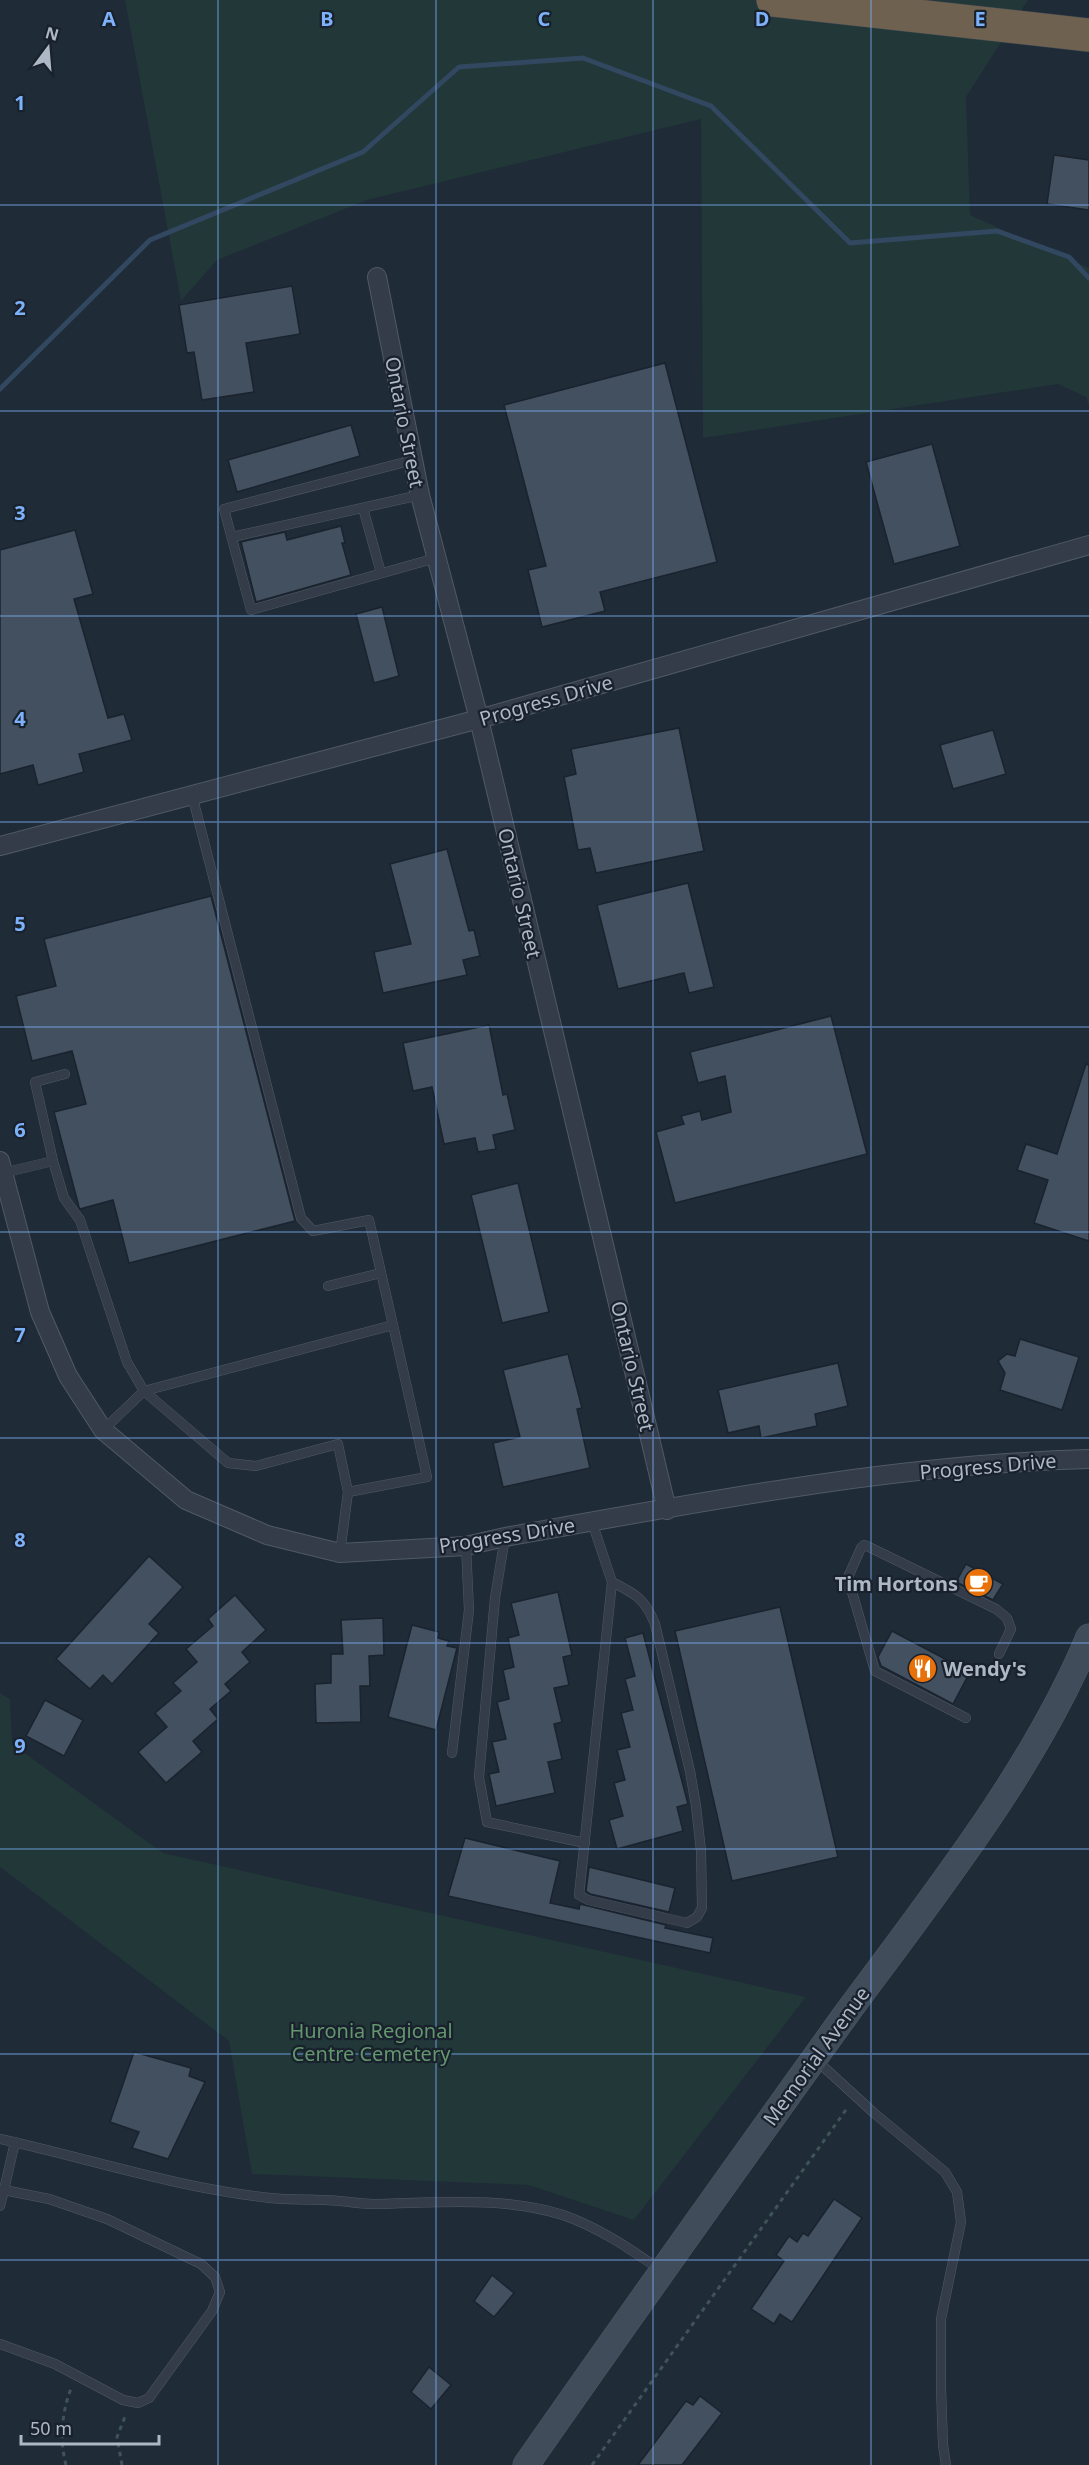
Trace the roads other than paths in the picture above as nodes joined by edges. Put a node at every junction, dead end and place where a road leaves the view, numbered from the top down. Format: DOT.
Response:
graph roads {
  1 [pos="773,0"];
  2 [pos="1089,33"];
  3 [pos="377,277"];
  4 [pos="413,460"];
  5 [pos="420,495"];
  6 [pos="363,508"];
  7 [pos="231,537"];
  8 [pos="1089,545"];
  9 [pos="436,558"];
  10 [pos="381,573"];
  11 [pos="479,719"];
  12 [pos="192,795"];
  13 [pos="0,846"];
  14 [pos="65,1074"];
  15 [pos="52,1161"];
  16 [pos="2,1167"];
  17 [pos="381,1273"];
  18 [pos="328,1286"];
  19 [pos="393,1325"];
  20 [pos="144,1391"];
  21 [pos="103,1430"];
  22 [pos="1089,1459"];
  23 [pos="348,1492"];
  24 [pos="667,1510"];
  25 [pos="592,1522"];
  26 [pos="505,1537"];
  27 [pos="466,1546"];
  28 [pos="340,1553"];
  29 [pos="612,1582"];
  30 [pos="1089,1637"];
  31 [pos="999,1653"];
  32 [pos="966,1718"];
  33 [pos="452,1753"];
  34 [pos="585,1843"];
  35 [pos="814,2059"];
  36 [pos="0,2139"];
  37 [pos="15,2142"];
  38 [pos="2,2190"];
  39 [pos="0,2206"];
  40 [pos="662,2271"];
  41 [pos="0,2344"];
  42 [pos="526,2465"];
  43 [pos="946,2465"];
  1 -- 2 [label="highway"];
  3 -- 4 [label="street, Ontario Street"];
  4 -- 5 [label="street, Ontario Street"];
  4 -- 7 [label="lane"];
  5 -- 6 [label="lane"];
  5 -- 9 [label="street, Ontario Street"];
  6 -- 7 [label="lane"];
  6 -- 10 [label="lane"];
  7 -- 10 [label="lane"];
  8 -- 11 [label="street, Progress Drive"];
  9 -- 10 [label="lane"];
  9 -- 11 [label="street, Ontario Street"];
  11 -- 12 [label="street, Progress Drive"];
  11 -- 24 [label="street, Ontario Street"];
  12 -- 13 [label="street, Progress Drive"];
  12 -- 17 [label="lane"];
  14 -- 15 [label="lane"];
  15 -- 16 [label="lane"];
  15 -- 20 [label="lane"];
  16 -- 21 [label="street, Progress Drive"];
  17 -- 18 [label="lane"];
  17 -- 19 [label="lane"];
  19 -- 20 [label="lane"];
  19 -- 23 [label="lane"];
  20 -- 21 [label="lane"];
  20 -- 23 [label="lane"];
  21 -- 28 [label="street, Progress Drive"];
  22 -- 24 [label="street, Progress Drive"];
  23 -- 28 [label="lane"];
  24 -- 25 [label="street, Progress Drive"];
  25 -- 26 [label="street, Progress Drive"];
  25 -- 29 [label="lane"];
  26 -- 27 [label="street, Progress Drive"];
  26 -- 34 [label="lane"];
  27 -- 28 [label="street, Progress Drive"];
  27 -- 33 [label="lane"];
  29 -- 34 [label="lane"];
  29 -- 34 [label="lane"];
  30 -- 35 [label="main road, Memorial Avenue"];
  31 -- 32 [label="lane"];
  35 -- 40 [label="main road, Memorial Avenue"];
  35 -- 43 [label="lane"];
  36 -- 37 [label="lane"];
  37 -- 38 [label="lane"];
  37 -- 40 [label="lane"];
  38 -- 39 [label="lane"];
  38 -- 41 [label="lane"];
  40 -- 42 [label="main road, Memorial Avenue"];
}
